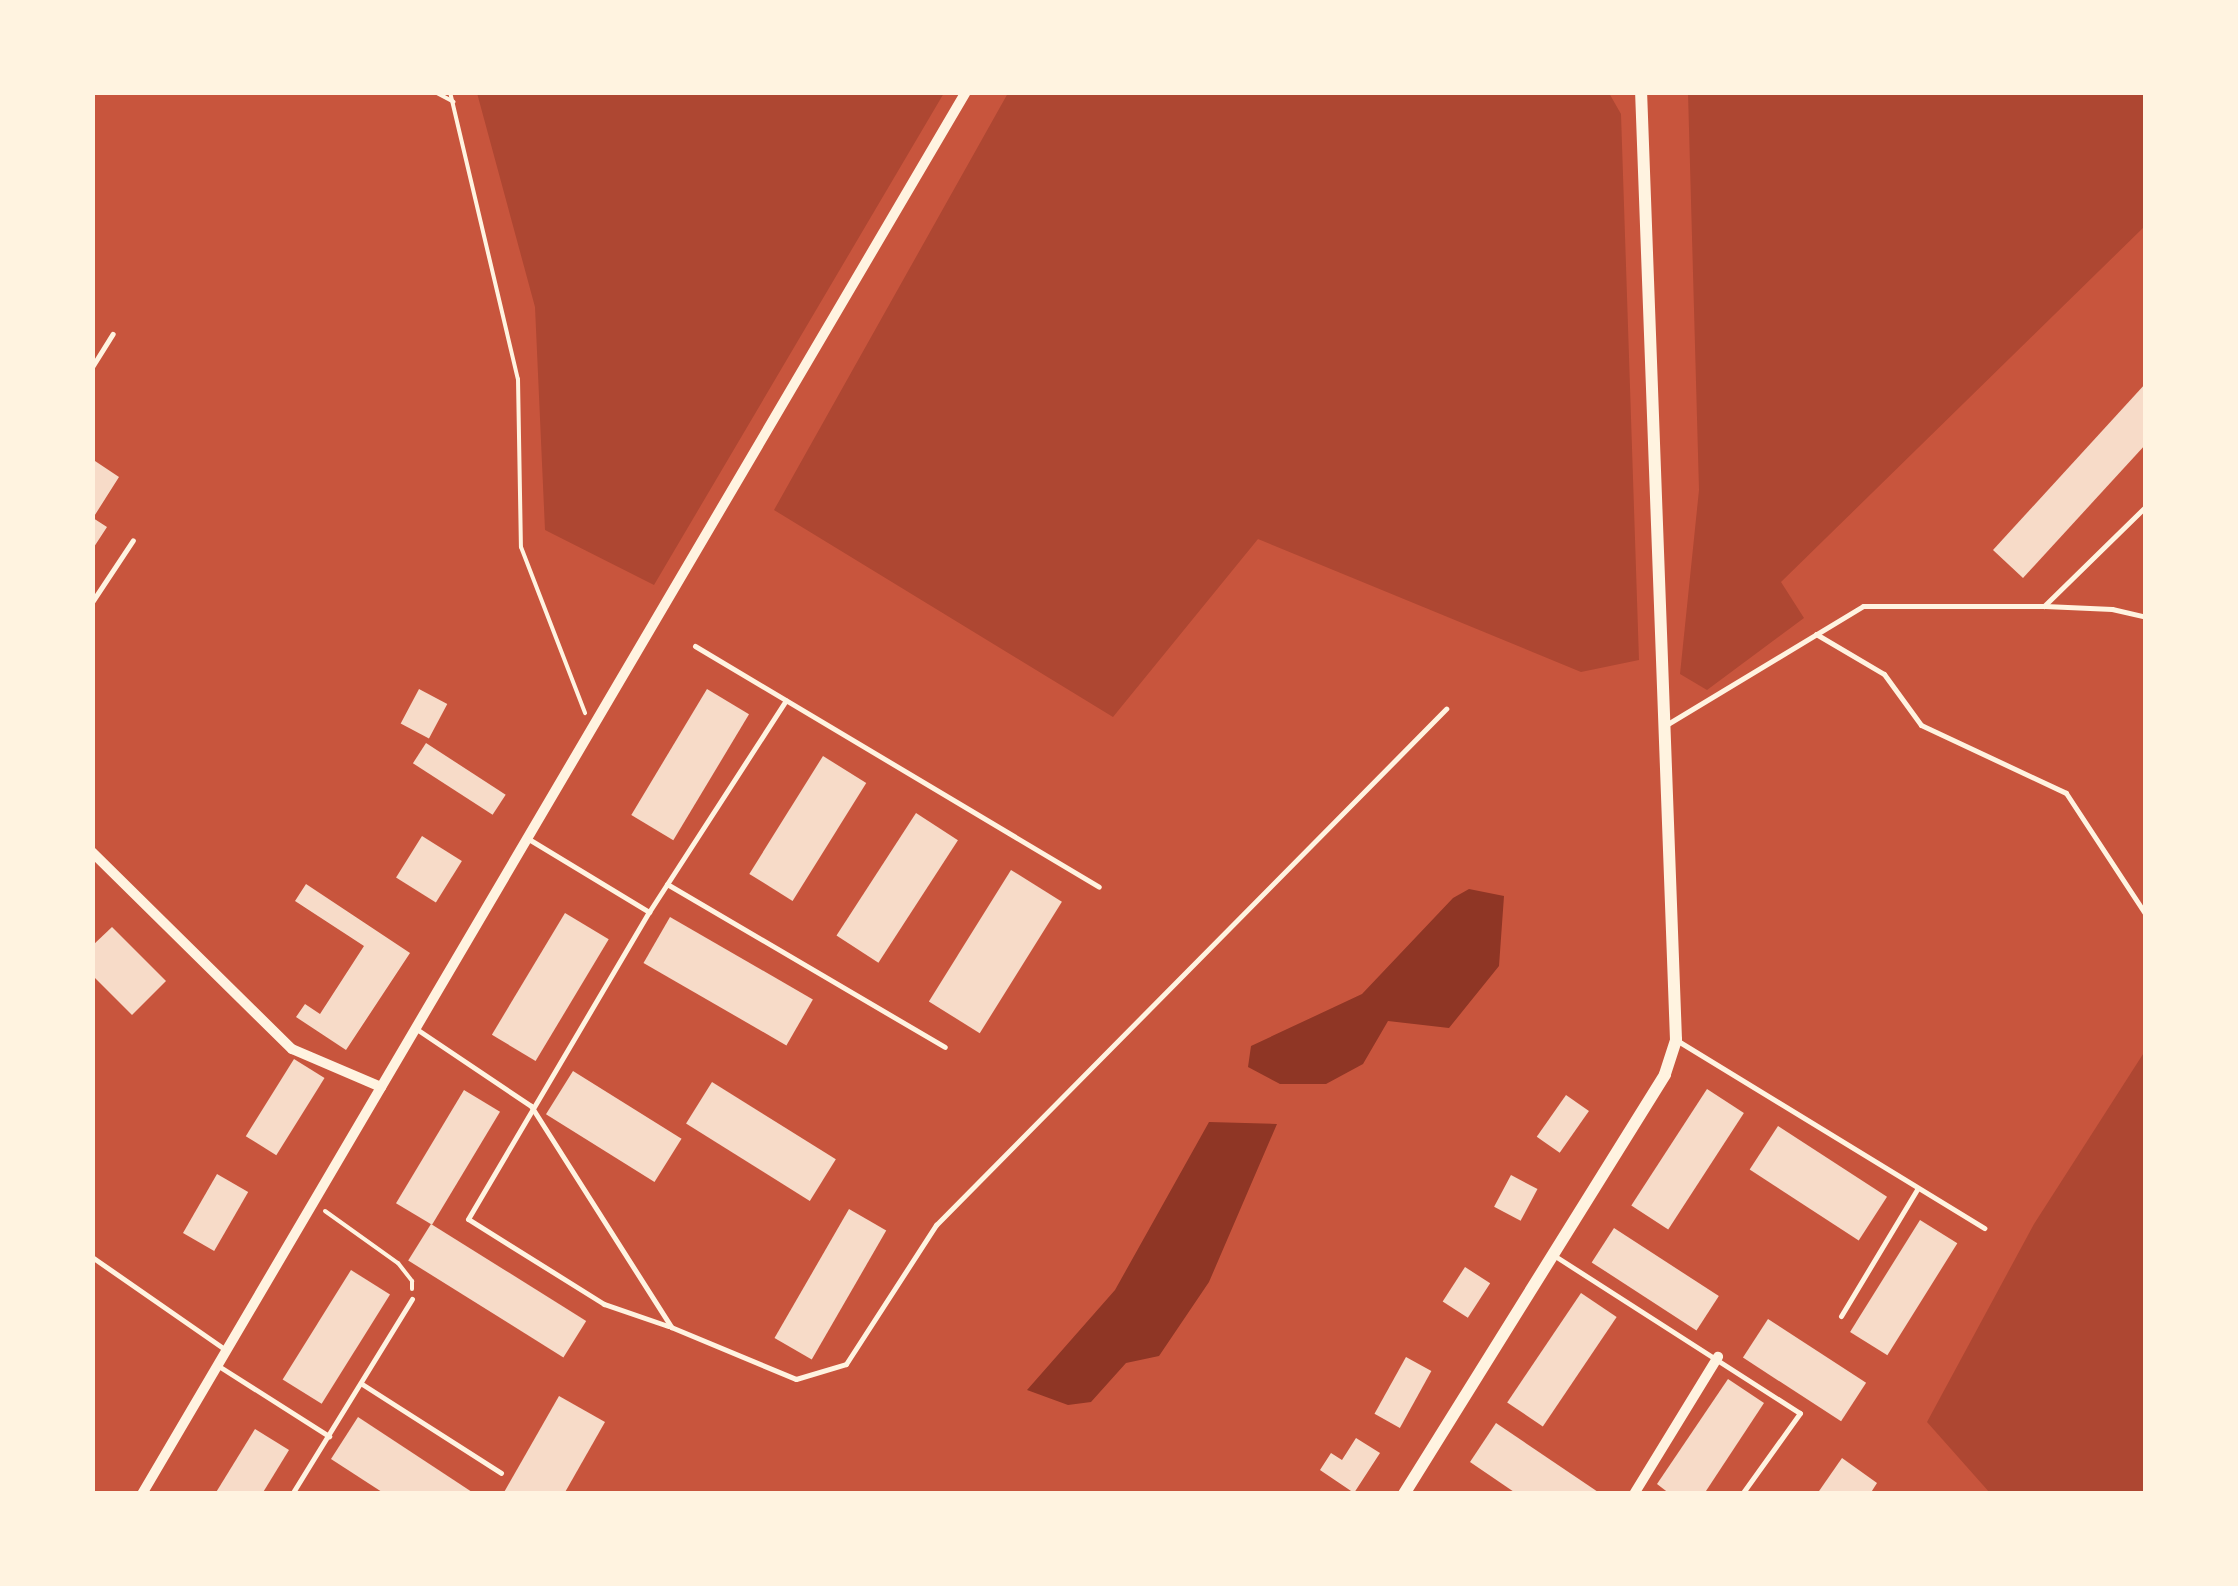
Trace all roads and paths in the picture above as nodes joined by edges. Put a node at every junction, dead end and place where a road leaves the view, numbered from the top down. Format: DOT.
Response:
graph roads {
  1 [pos="436,92"];
  2 [pos="450,92"];
  3 [pos="966,92"];
  4 [pos="1641,92"];
  5 [pos="454,102"];
  6 [pos="113,334"];
  7 [pos="92,367"];
  8 [pos="2146,506"];
  9 [pos="133,540"];
  10 [pos="92,602"];
  11 [pos="2044,606"];
  12 [pos="2146,617"];
  13 [pos="1816,634"];
  14 [pos="695,646"];
  15 [pos="786,700"];
  16 [pos="1446,709"];
  17 [pos="1666,724"];
  18 [pos="592,729"];
  19 [pos="527,838"];
  20 [pos="92,852"];
  21 [pos="667,884"];
  22 [pos="1099,887"];
  23 [pos="648,912"];
  24 [pos="2146,915"];
  25 [pos="415,1028"];
  26 [pos="1676,1040"];
  27 [pos="945,1047"];
  28 [pos="381,1087"];
  29 [pos="531,1106"];
  30 [pos="1918,1188"];
  31 [pos="313,1202"];
  32 [pos="1984,1228"];
  33 [pos="1552,1255"];
  34 [pos="92,1257"];
  35 [pos="412,1298"];
  36 [pos="1840,1316"];
  37 [pos="671,1326"];
  38 [pos="226,1350"];
  39 [pos="1718,1357"];
  40 [pos="218,1365"];
  41 [pos="362,1384"];
  42 [pos="328,1436"];
  43 [pos="501,1473"];
  44 [pos="1635,1493"];
  45 [pos="142,1494"];
  46 [pos="292,1494"];
  47 [pos="1404,1494"];
  48 [pos="1742,1494"];
  1 -- 5 [label="path"];
  2 -- 5 [label="path"];
  3 -- 18 [label="street"];
  4 -- 17 [label="street"];
  5 -- 18 [label="path"];
  6 -- 7 [label="lane"];
  8 -- 11 [label="lane"];
  9 -- 10 [label="lane"];
  11 -- 12 [label="lane"];
  11 -- 13 [label="lane"];
  13 -- 17 [label="lane"];
  13 -- 24 [label="lane"];
  14 -- 15 [label="lane"];
  15 -- 21 [label="lane"];
  15 -- 22 [label="lane"];
  16 -- 37 [label="lane"];
  17 -- 26 [label="street"];
  18 -- 19 [label="street"];
  19 -- 23 [label="lane"];
  19 -- 25 [label="street"];
  20 -- 28 [label="street"];
  21 -- 23 [label="lane"];
  21 -- 27 [label="lane"];
  23 -- 29 [label="lane"];
  25 -- 28 [label="street"];
  25 -- 29 [label="lane"];
  26 -- 30 [label="lane"];
  26 -- 33 [label="street"];
  28 -- 31 [label="street"];
  29 -- 37 [label="lane"];
  29 -- 37 [label="lane"];
  30 -- 32 [label="lane"];
  30 -- 36 [label="lane"];
  31 -- 35 [label="path"];
  31 -- 38 [label="street"];
  33 -- 39 [label="lane"];
  33 -- 47 [label="street"];
  34 -- 38 [label="lane"];
  35 -- 41 [label="lane"];
  38 -- 40 [label="street"];
  39 -- 44 [label="street"];
  39 -- 48 [label="lane"];
  40 -- 42 [label="lane"];
  40 -- 45 [label="street"];
  41 -- 42 [label="lane"];
  41 -- 43 [label="lane"];
  42 -- 46 [label="lane"];
}
